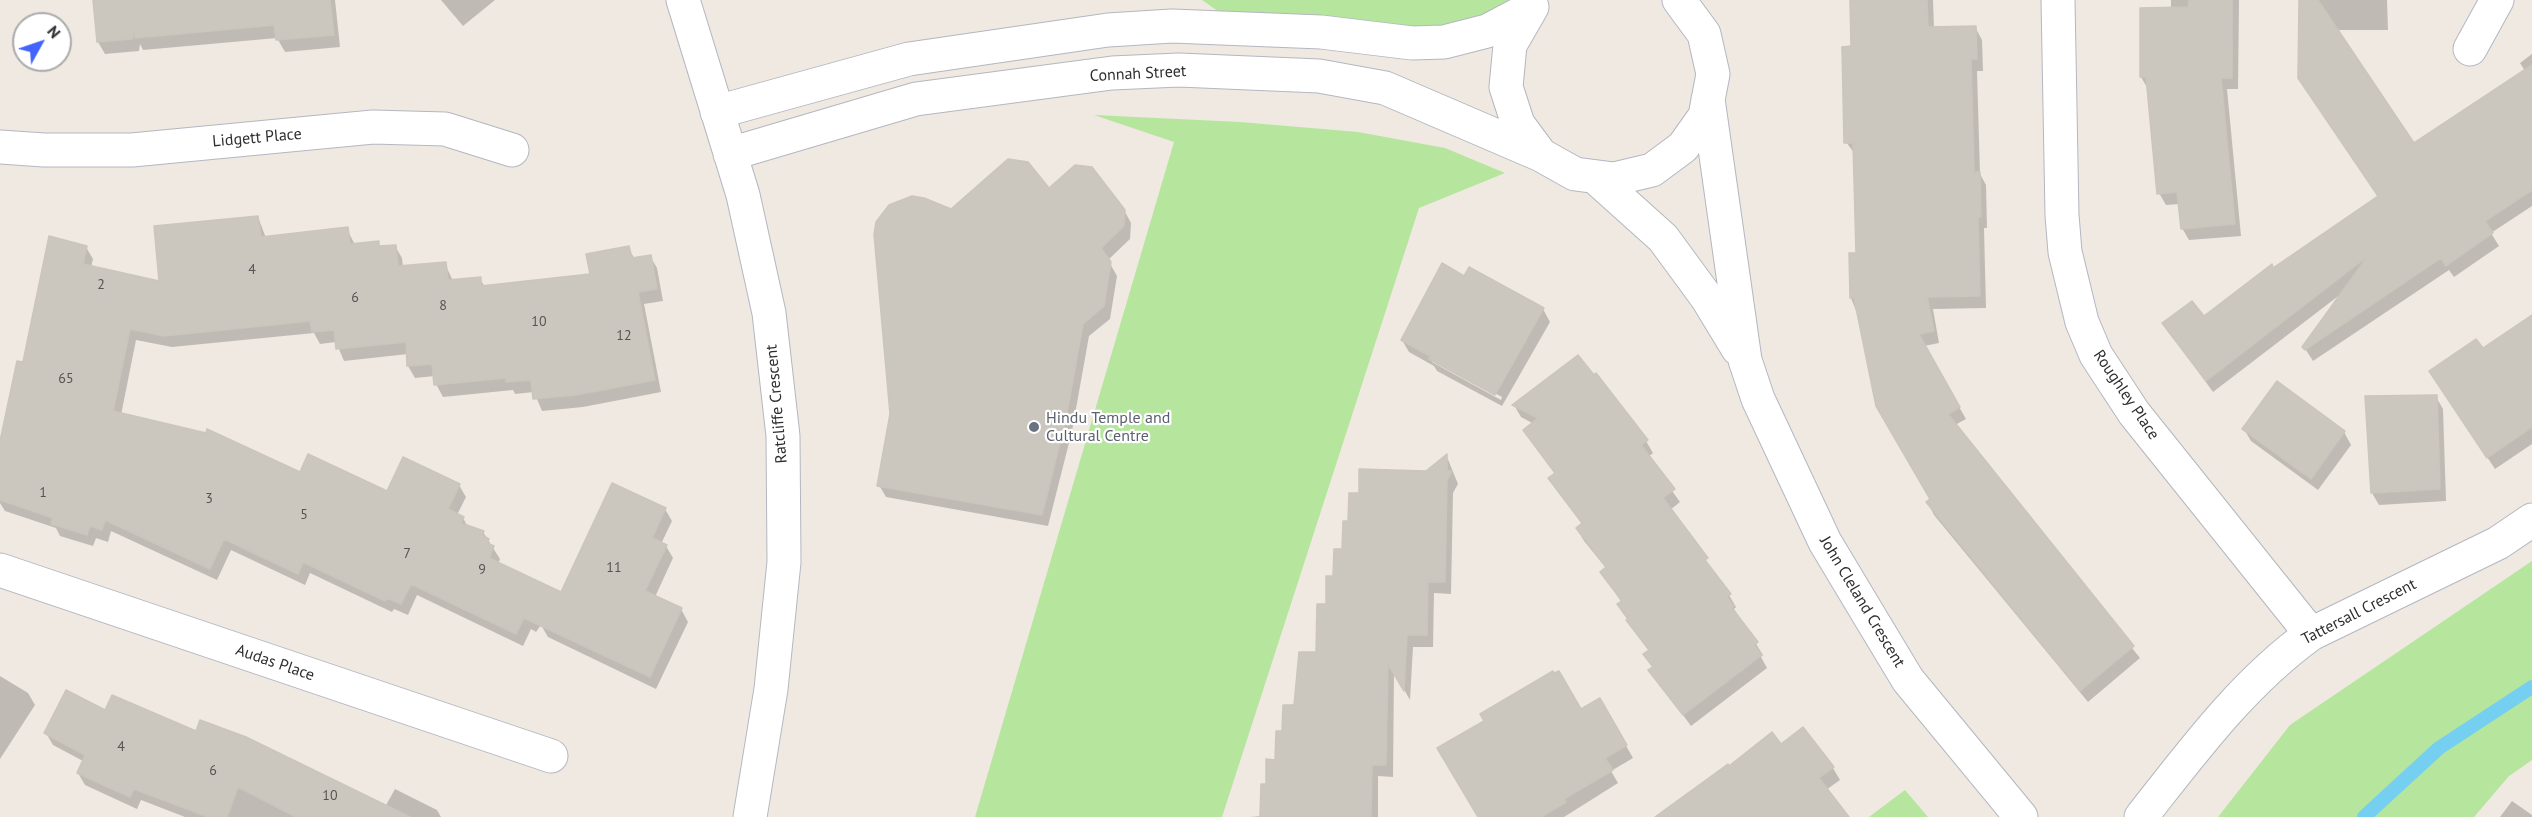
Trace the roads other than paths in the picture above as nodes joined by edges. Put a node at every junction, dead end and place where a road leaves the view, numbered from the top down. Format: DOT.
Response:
graph roads {
  1 [pos="683,0"];
  2 [pos="1680,0"];
  3 [pos="2058,0"];
  4 [pos="2497,0"];
  5 [pos="1535,4"];
  6 [pos="2470,49"];
  7 [pos="1708,99"];
  8 [pos="717,112"];
  9 [pos="0,147"];
  10 [pos="512,150"];
  11 [pos="730,154"];
  12 [pos="1541,154"];
  13 [pos="1595,177"];
  14 [pos="1745,360"];
  15 [pos="2532,520"];
  16 [pos="0,570"];
  17 [pos="2311,633"];
  18 [pos="551,756"];
  19 [pos="750,817"];
  20 [pos="2021,817"];
  21 [pos="2141,817"];
  1 -- 8 [label="street, Ratcliffe Crescent"];
  2 -- 7 [label="street"];
  3 -- 17 [label="street, Roughley Place"];
  4 -- 6 [label="street"];
  5 -- 8 [label="street"];
  5 -- 12 [label="street"];
  7 -- 13 [label="street"];
  7 -- 14 [label="street, John Cleland Crescent"];
  8 -- 11 [label="street, Ratcliffe Crescent"];
  9 -- 10 [label="street, Lidgett Place"];
  11 -- 12 [label="street, Connah Street"];
  11 -- 19 [label="street, Ratcliffe Crescent"];
  12 -- 13 [label="street"];
  13 -- 14 [label="street, John Cleland Crescent"];
  14 -- 20 [label="street, John Cleland Crescent"];
  15 -- 17 [label="street, Tattersall Crescent"];
  16 -- 18 [label="street, Audas Place"];
  17 -- 21 [label="street, Tattersall Crescent"];
}
